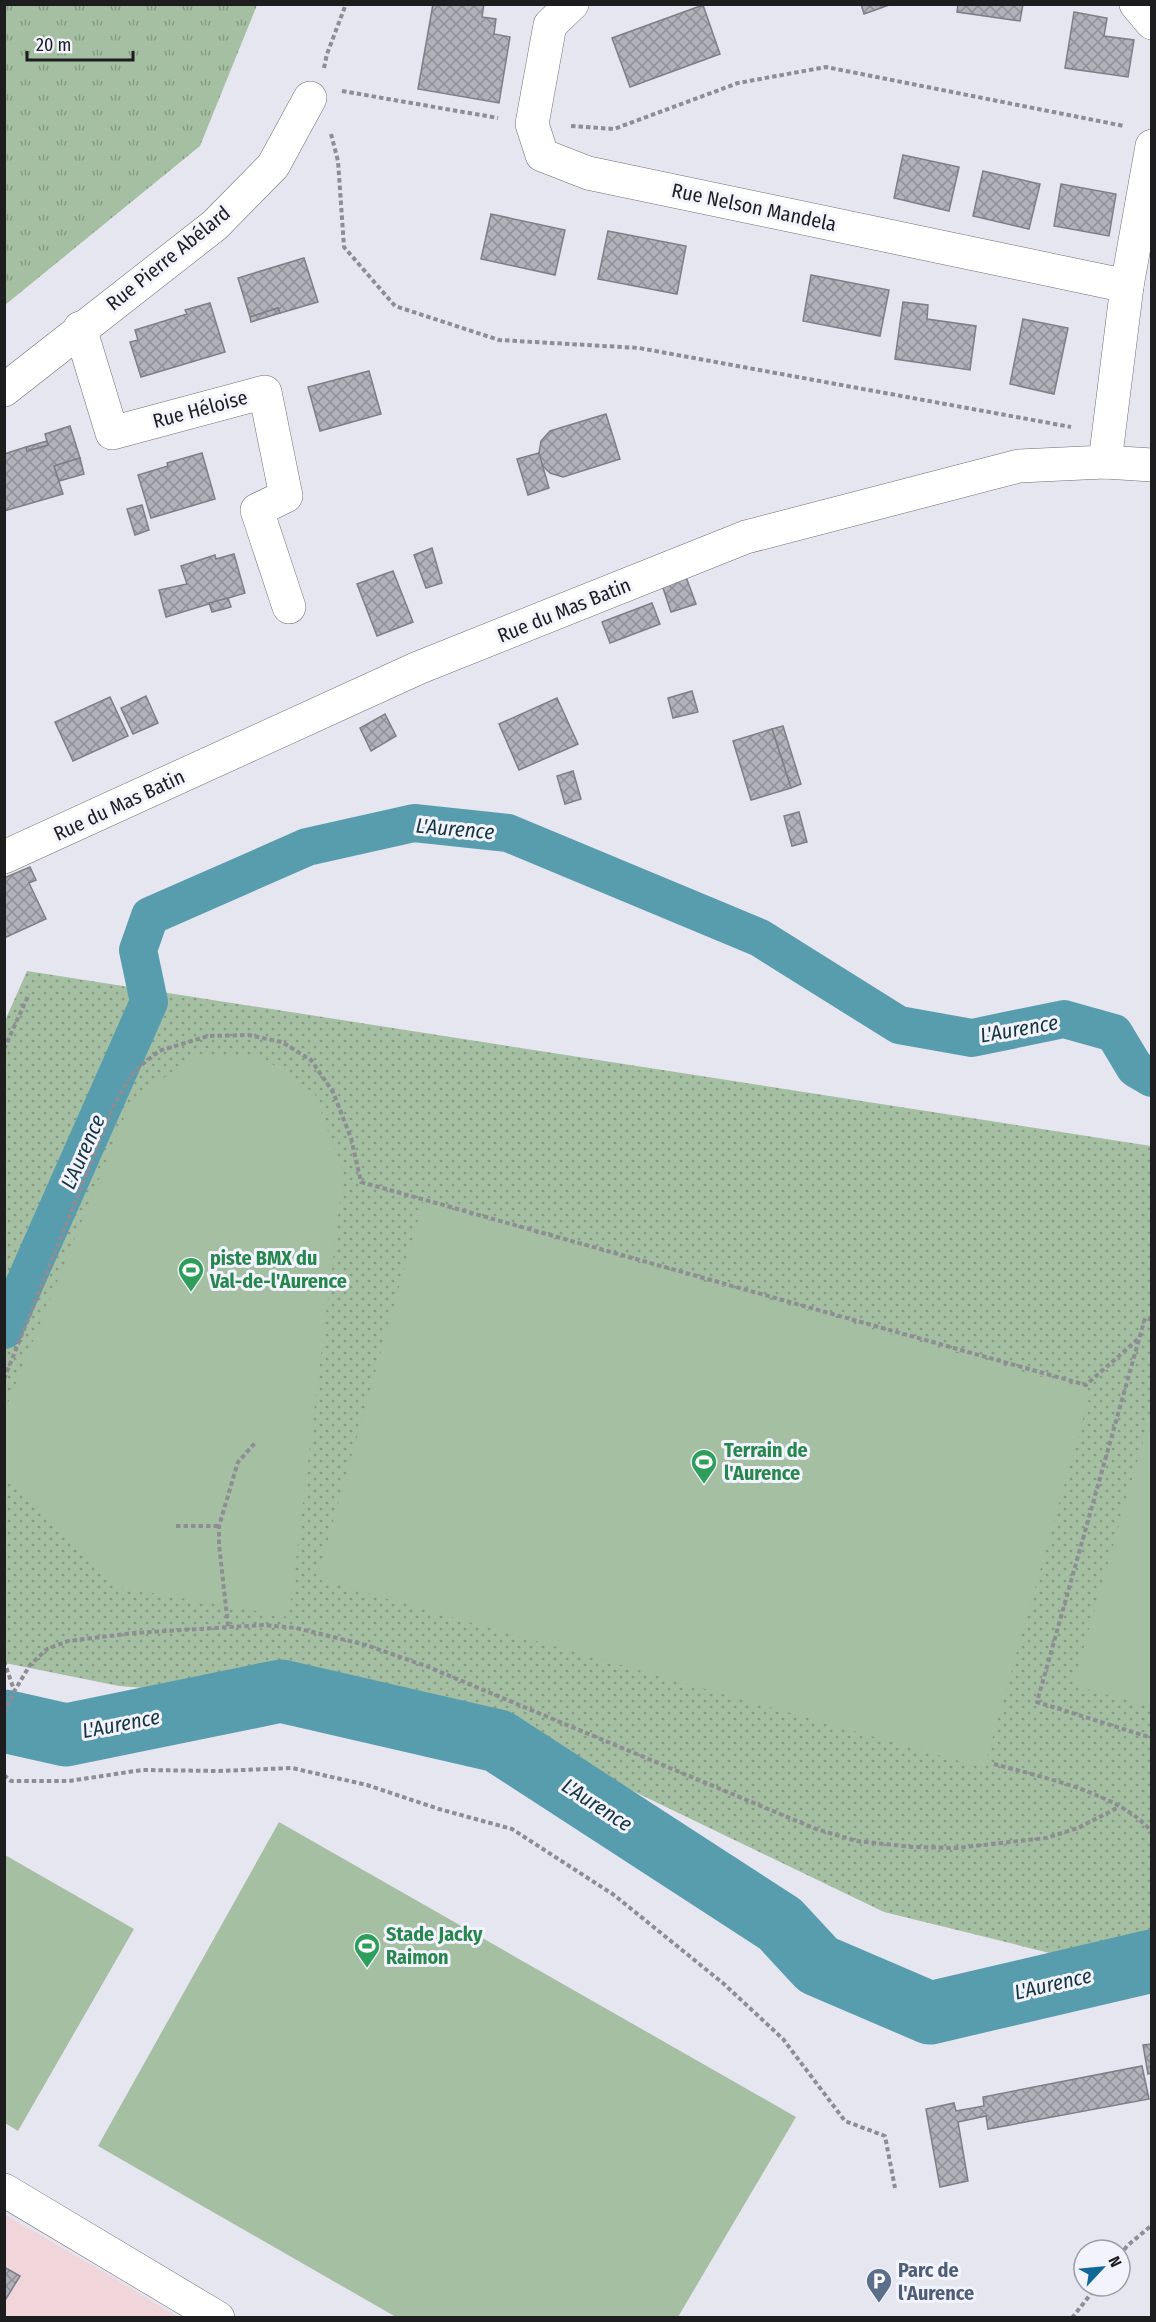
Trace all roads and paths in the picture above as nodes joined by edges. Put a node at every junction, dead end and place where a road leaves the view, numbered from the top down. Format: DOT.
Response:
graph roads {
  1 [pos="346,4"];
  2 [pos="572,4"];
  3 [pos="1136,4"];
  4 [pos="1152,23"];
  5 [pos="315,93"];
  6 [pos="532,124"];
  7 [pos="330,130"];
  8 [pos="1140,137"];
  9 [pos="1128,286"];
  10 [pos="80,328"];
  11 [pos="4,390"];
  12 [pos="1108,448"];
  13 [pos="1152,465"];
  14 [pos="289,607"];
  15 [pos="4,857"];
  16 [pos="29,994"];
  17 [pos="4,1049"];
  18 [pos="1152,1320"];
  19 [pos="1139,1338"];
  20 [pos="4,1379"];
  21 [pos="255,1443"];
  22 [pos="176,1526"];
  23 [pos="219,1526"];
  24 [pos="228,1626"];
  25 [pos="4,1661"];
  26 [pos="15,1690"];
  27 [pos="4,1713"];
  28 [pos="1152,1738"];
  29 [pos="994,1764"];
  30 [pos="4,1774"];
  31 [pos="1119,1807"];
  32 [pos="1152,1832"];
  33 [pos="895,2188"];
  34 [pos="4,2190"];
  35 [pos="1152,2225"];
  36 [pos="1132,2242"];
  37 [pos="1088,2298"];
  38 [pos="218,2318"];
  39 [pos="1072,2318"];
  1 -- 5 [label="path"];
  2 -- 6 [label="street, Rue Nelson Mandela"];
  3 -- 4 [label="street"];
  5 -- 6 [label="path"];
  5 -- 10 [label="street, Rue Pierre Abélard"];
  6 -- 8 [label="path"];
  6 -- 9 [label="street, Rue Nelson Mandela"];
  7 -- 12 [label="path"];
  8 -- 9 [label="street"];
  9 -- 12 [label="street"];
  10 -- 11 [label="street, Rue Pierre Abélard"];
  10 -- 14 [label="street, Rue Héloise"];
  12 -- 13 [label="street, Rue du Mas Batin"];
  12 -- 15 [label="street, Rue du Mas Batin"];
  16 -- 17 [label="path"];
  18 -- 19 [label="path"];
  19 -- 20 [label="path"];
  19 -- 28 [label="path"];
  21 -- 23 [label="path"];
  22 -- 23 [label="path"];
  23 -- 24 [label="path"];
  24 -- 26 [label="path"];
  24 -- 31 [label="path"];
  25 -- 26 [label="path"];
  26 -- 27 [label="path"];
  29 -- 31 [label="path"];
  30 -- 33 [label="path"];
  31 -- 32 [label="path"];
  34 -- 38 [label="street"];
  35 -- 36 [label="path"];
  37 -- 39 [label="path"];
}
